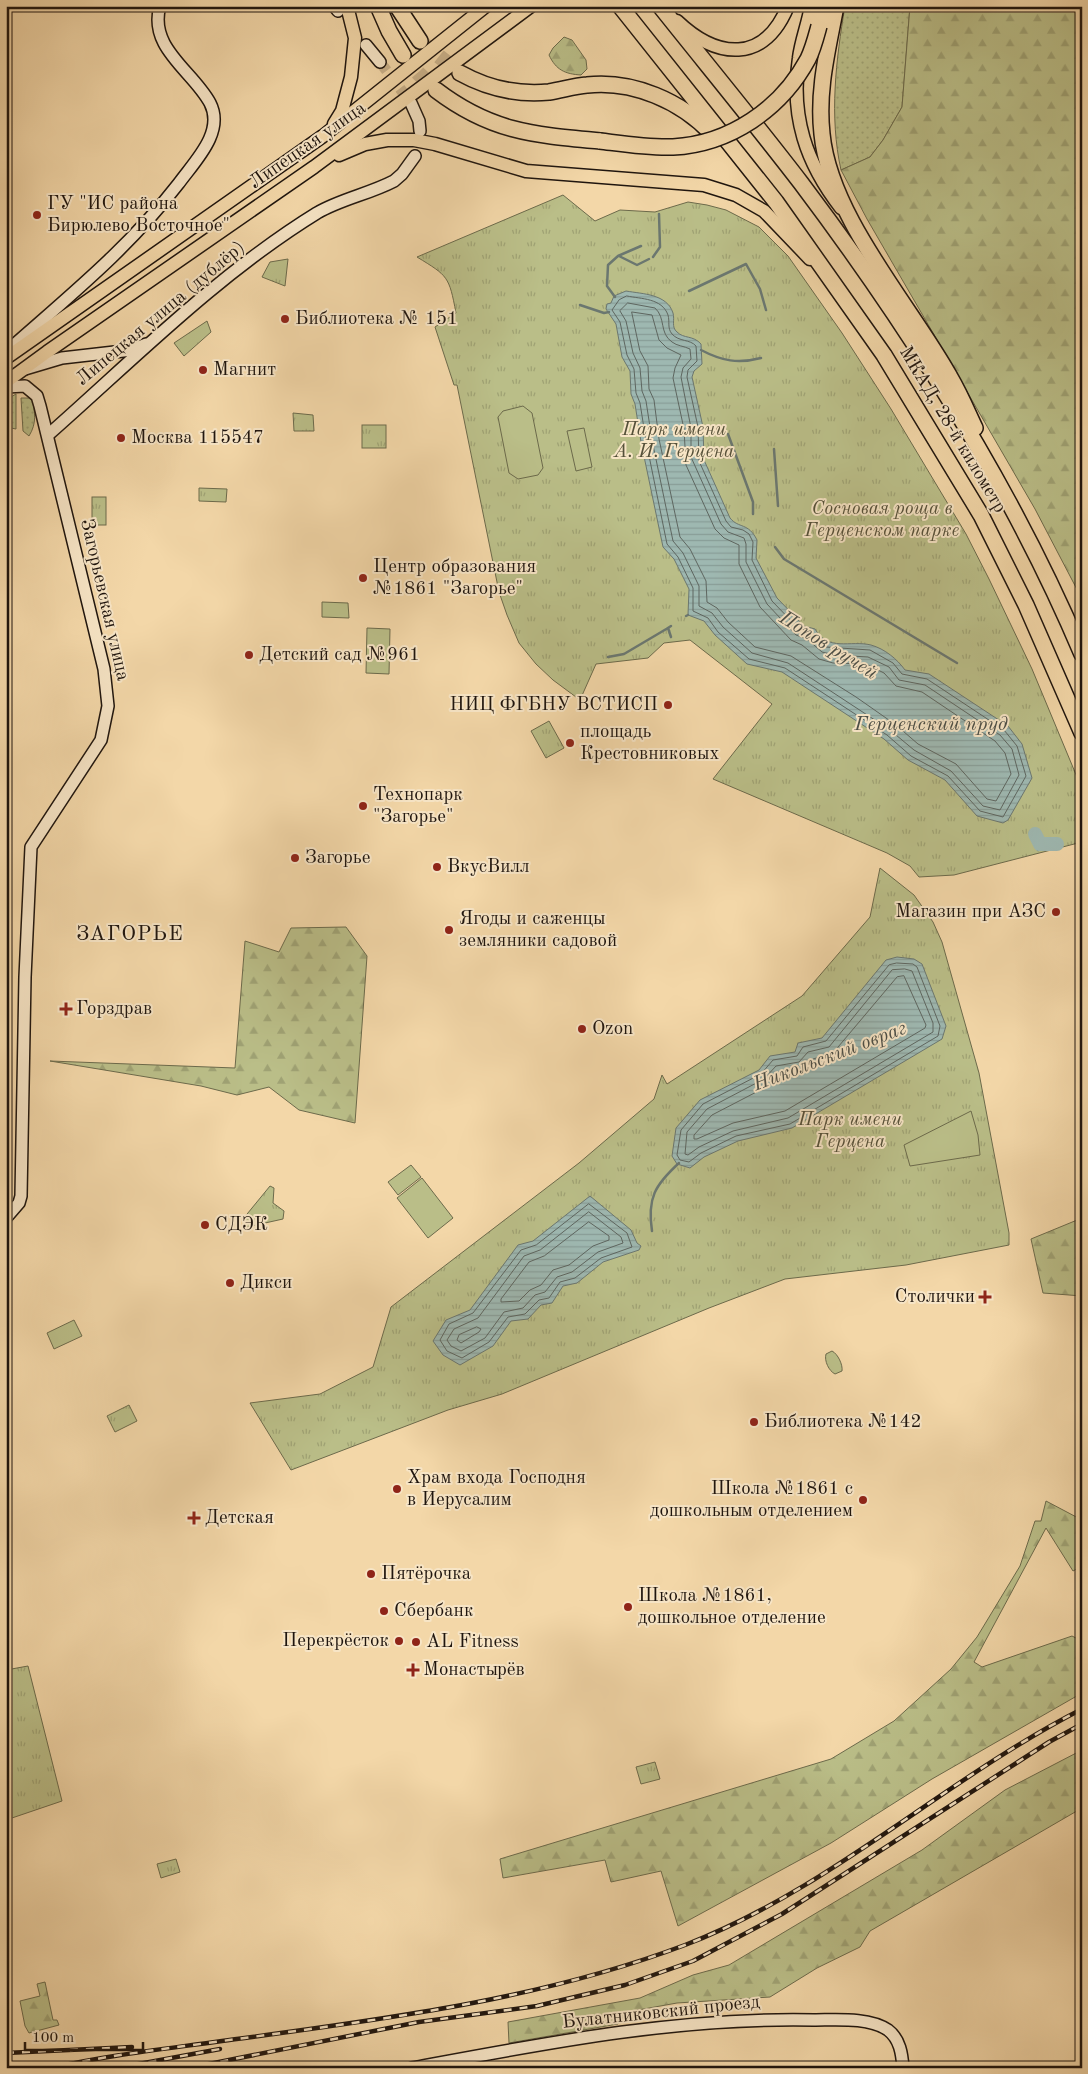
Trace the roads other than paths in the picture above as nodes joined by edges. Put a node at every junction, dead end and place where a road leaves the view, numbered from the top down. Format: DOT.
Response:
graph roads {
  1 [pos="160,6"];
  2 [pos="353,6"];
  3 [pos="378,6"];
  4 [pos="397,6"];
  5 [pos="486,6"];
  6 [pos="531,6"];
  7 [pos="620,6"];
  8 [pos="661,6"];
  9 [pos="788,6"];
  10 [pos="811,6"];
  11 [pos="823,6"];
  12 [pos="836,6"];
  13 [pos="340,8"];
  14 [pos="355,38"];
  15 [pos="420,41"];
  16 [pos="366,45"];
  17 [pos="403,55"];
  18 [pos="380,62"];
  19 [pos="460,73"];
  20 [pos="436,90"];
  21 [pos="411,102"];
  22 [pos="420,132"];
  23 [pos="323,136"];
  24 [pos="415,156"];
  25 [pos="314,167"];
  26 [pos="776,202"];
  27 [pos="853,224"];
  28 [pos="858,315"];
  29 [pos="168,329"];
  30 [pos="6,352"];
  31 [pos="6,358"];
  32 [pos="23,370"];
  33 [pos="6,382"];
  34 [pos="6,387"];
  35 [pos="48,435"];
  36 [pos="1031,546"];
  37 [pos="1082,654"];
  38 [pos="1082,733"];
  39 [pos="6,1218"];
  40 [pos="412,2068"];
  41 [pos="903,2068"];
  1 -- 30 [label="street"];
  2 -- 14 [label="main road"];
  3 -- 17 [label="highway"];
  4 -- 15 [label="highway"];
  5 -- 23 [label="main road, Липецкая улица"];
  6 -- 25 [label="main road, Липецкая улица"];
  7 -- 26 [label="highway, МКАД, 28-й километр"];
  8 -- 9 [label="main road"];
  8 -- 36 [label="highway, МКАД, 28-й километр"];
  10 -- 27 [label="main road"];
  11 -- 20 [label="highway, bridge"];
  12 -- 27 [label="highway"];
  13 -- 14 [label="main road"];
  14 -- 23 [label="main road"];
  16 -- 18 [label="street"];
  19 -- 26 [label="highway"];
  21 -- 22 [label="street"];
  23 -- 31 [label="main road, Липецкая улица"];
  24 -- 29 [label="street, Липецкая улица (дублёр)"];
  25 -- 28 [label="main road"];
  25 -- 32 [label="main road, Липецкая улица"];
  26 -- 28 [label="highway, МКАД, 28-й километр"];
  27 -- 36 [label="highway"];
  28 -- 38 [label="highway, МКАД, 28-й километр"];
  29 -- 32 [label="street"];
  29 -- 35 [label="street, Липецкая улица (дублёр)"];
  32 -- 33 [label="main road, Липецкая улица"];
  34 -- 35 [label="street, Загорьевская улица"];
  35 -- 39 [label="street, Загорьевская улица"];
  36 -- 37 [label="highway, МКАД, 28-й километр"];
  40 -- 41 [label="street, Булатниковский проезд"];
}
